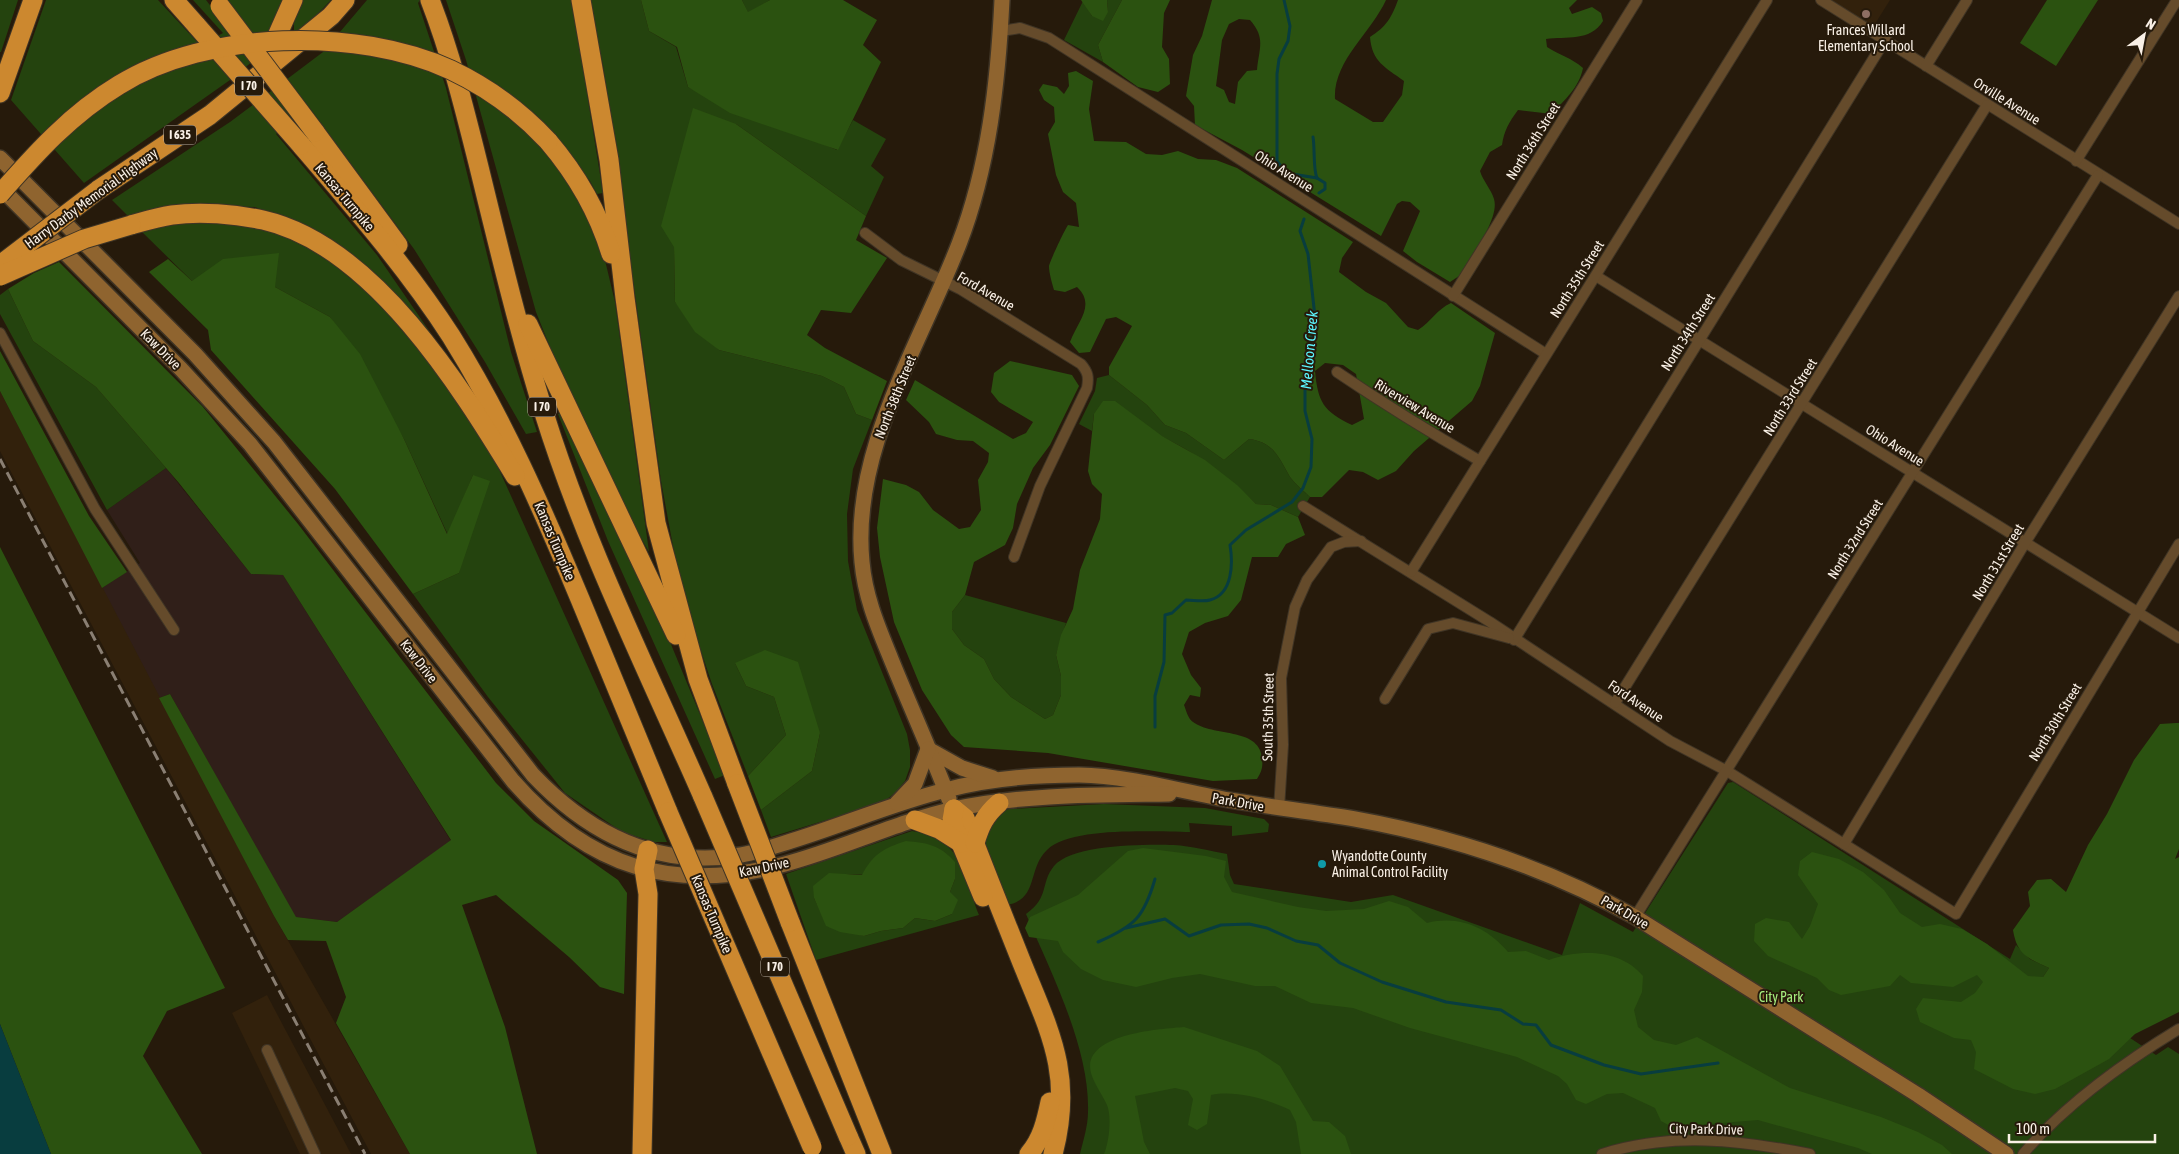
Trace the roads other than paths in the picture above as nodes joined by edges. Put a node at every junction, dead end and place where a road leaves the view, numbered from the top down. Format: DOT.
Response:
graph roads {
  1 [pos="33,0"];
  2 [pos="174,0"];
  3 [pos="293,0"];
  4 [pos="346,0"];
  5 [pos="430,0"];
  6 [pos="581,0"];
  7 [pos="1002,0"];
  8 [pos="1637,0"];
  9 [pos="1767,0"];
  10 [pos="1821,0"];
  11 [pos="1967,0"];
  12 [pos="2177,0"];
  13 [pos="218,3"];
  14 [pos="1001,32"];
  15 [pos="1885,40"];
  16 [pos="1926,66"];
  17 [pos="259,76"];
  18 [pos="2,88"];
  19 [pos="1987,105"];
  20 [pos="0,158"];
  21 [pos="2076,161"];
  22 [pos="2098,175"];
  23 [pos="0,186"];
  24 [pos="0,194"];
  25 [pos="2179,224"];
  26 [pos="865,233"];
  27 [pos="0,265"];
  28 [pos="506,273"];
  29 [pos="0,276"];
  30 [pos="1596,276"];
  31 [pos="415,282"];
  32 [pos="943,282"];
  33 [pos="1453,296"];
  34 [pos="2179,296"];
  35 [pos="625,298"];
  36 [pos="0,333"];
  37 [pos="1699,340"];
  38 [pos="1546,354"];
  39 [pos="1337,372"];
  40 [pos="1802,404"];
  41 [pos="1480,461"];
  42 [pos="1912,473"];
  43 [pos="1303,506"];
  44 [pos="1361,541"];
  45 [pos="2025,543"];
  46 [pos="557,544"];
  47 [pos="2179,544"];
  48 [pos="1014,557"];
  49 [pos="1411,572"];
  50 [pos="2136,613"];
  51 [pos="174,630"];
  52 [pos="2179,638"];
  53 [pos="1514,640"];
  54 [pos="698,679"];
  55 [pos="1385,699"];
  56 [pos="1615,703"];
  57 [pos="928,749"];
  58 [pos="1728,771"];
  59 [pos="996,779"];
  60 [pos="946,790"];
  61 [pos="1193,794"];
  62 [pos="999,803"];
  63 [pos="892,807"];
  64 [pos="954,809"];
  65 [pos="1279,809"];
  66 [pos="915,820"];
  67 [pos="968,843"];
  68 [pos="1844,844"];
  69 [pos="648,850"];
  70 [pos="644,869"];
  71 [pos="1956,914"];
  72 [pos="1635,917"];
  73 [pos="1013,954"];
  74 [pos="2179,1029"];
  75 [pos="267,1050"];
  76 [pos="636,1131"];
  77 [pos="813,1152"];
  78 [pos="883,1152"];
  79 [pos="315,1154"];
  80 [pos="629,1154"];
  81 [pos="642,1154"];
  82 [pos="856,1154"];
  83 [pos="1029,1154"];
  84 [pos="1052,1154"];
  85 [pos="1602,1154"];
  86 [pos="1810,1154"];
  87 [pos="2006,1154"];
  88 [pos="2023,1154"];
  1 -- 18 [label="highway"];
  2 -- 31 [label="highway, Kansas Turnpike / I 70, bridge"];
  3 -- 17 [label="highway"];
  4 -- 17 [label="highway, Harry Darby Memorial Highway / I 635"];
  5 -- 28 [label="highway, I 70"];
  6 -- 35 [label="highway"];
  7 -- 14 [label="main road, North 38th Street"];
  8 -- 33 [label="street, North 36th Street"];
  9 -- 30 [label="street, North 35th Street"];
  10 -- 15 [label="street, Orville Avenue"];
  11 -- 16 [label="street"];
  12 -- 21 [label="street"];
  13 -- 31 [label="highway, bridge"];
  14 -- 32 [label="main road, North 38th Street"];
  14 -- 33 [label="street, Ohio Avenue"];
  15 -- 16 [label="street, Orville Avenue"];
  15 -- 37 [label="street, North 34th Street"];
  16 -- 19 [label="street, Orville Avenue"];
  17 -- 27 [label="highway, Harry Darby Memorial Highway / I 635, bridge"];
  19 -- 21 [label="street, Orville Avenue"];
  19 -- 40 [label="street, North 33rd Street"];
  20 -- 69 [label="main road, Kaw Drive"];
  21 -- 22 [label="street, Orville Avenue"];
  22 -- 25 [label="street, Orville Avenue"];
  22 -- 42 [label="street, North 32nd Street"];
  23 -- 70 [label="main road, Kaw Drive"];
  24 -- 35 [label="highway, bridge"];
  26 -- 32 [label="street, Ford Avenue"];
  28 -- 54 [label="highway"];
  28 -- 82 [label="highway, I 70, bridge"];
  29 -- 46 [label="highway, bridge"];
  30 -- 37 [label="street, Ohio Avenue"];
  30 -- 38 [label="street, North 35th Street"];
  31 -- 46 [label="highway, Kansas Turnpike / I 70"];
  32 -- 48 [label="street, Ford Avenue"];
  32 -- 57 [label="main road, North 38th Street"];
  33 -- 38 [label="street, Ohio Avenue"];
  34 -- 45 [label="street, North 31st Street"];
  35 -- 54 [label="highway"];
  36 -- 51 [label="street"];
  37 -- 40 [label="street, Ohio Avenue"];
  37 -- 53 [label="street, North 34th Street"];
  38 -- 41 [label="street, North 35th Street"];
  39 -- 41 [label="street, Riverview Avenue"];
  40 -- 42 [label="street, Ohio Avenue"];
  40 -- 56 [label="street, North 33rd Street"];
  41 -- 49 [label="street, North 35th Street"];
  42 -- 45 [label="street, Ohio Avenue"];
  42 -- 58 [label="street, North 32nd Street"];
  43 -- 44 [label="street, Ford Avenue"];
  44 -- 49 [label="street, Ford Avenue"];
  44 -- 65 [label="street, South 35th Street"];
  45 -- 50 [label="street, Ohio Avenue"];
  45 -- 68 [label="street, North 31st Street"];
  46 -- 77 [label="highway, Kansas Turnpike / I 70, bridge"];
  47 -- 50 [label="street, North 30th Street"];
  49 -- 53 [label="street, Ford Avenue"];
  50 -- 52 [label="street, Ohio Avenue"];
  50 -- 71 [label="street, North 30th Street"];
  53 -- 55 [label="street"];
  53 -- 56 [label="street, Ford Avenue"];
  54 -- 78 [label="highway, bridge"];
  56 -- 58 [label="street, Ford Avenue"];
  57 -- 59 [label="main road"];
  57 -- 60 [label="main road, North 38th Street"];
  57 -- 63 [label="main road"];
  58 -- 68 [label="street, Ford Avenue"];
  58 -- 72 [label="street, North 32nd Street"];
  59 -- 60 [label="main road, Park Drive"];
  59 -- 61 [label="main road, Park Drive"];
  60 -- 63 [label="main road, Kaw Drive"];
  60 -- 64 [label="main road, North 38th Street"];
  61 -- 62 [label="main road, Park Drive"];
  61 -- 65 [label="main road, Park Drive"];
  62 -- 64 [label="main road, Park Drive"];
  62 -- 67 [label="highway"];
  63 -- 69 [label="main road, Kaw Drive"];
  64 -- 66 [label="main road, Kaw Drive"];
  64 -- 67 [label="highway"];
  65 -- 72 [label="main road, Park Drive"];
  66 -- 67 [label="highway"];
  66 -- 70 [label="main road, Kaw Drive"];
  67 -- 73 [label="highway"];
  68 -- 71 [label="street, Ford Avenue"];
  69 -- 70 [label="highway"];
  70 -- 76 [label="highway"];
  72 -- 87 [label="main road, Park Drive"];
  73 -- 83 [label="highway"];
  73 -- 84 [label="highway"];
  74 -- 88 [label="street"];
  75 -- 79 [label="street"];
  76 -- 80 [label="highway"];
  76 -- 81 [label="highway"];
  85 -- 86 [label="street, City Park Drive"];
}
